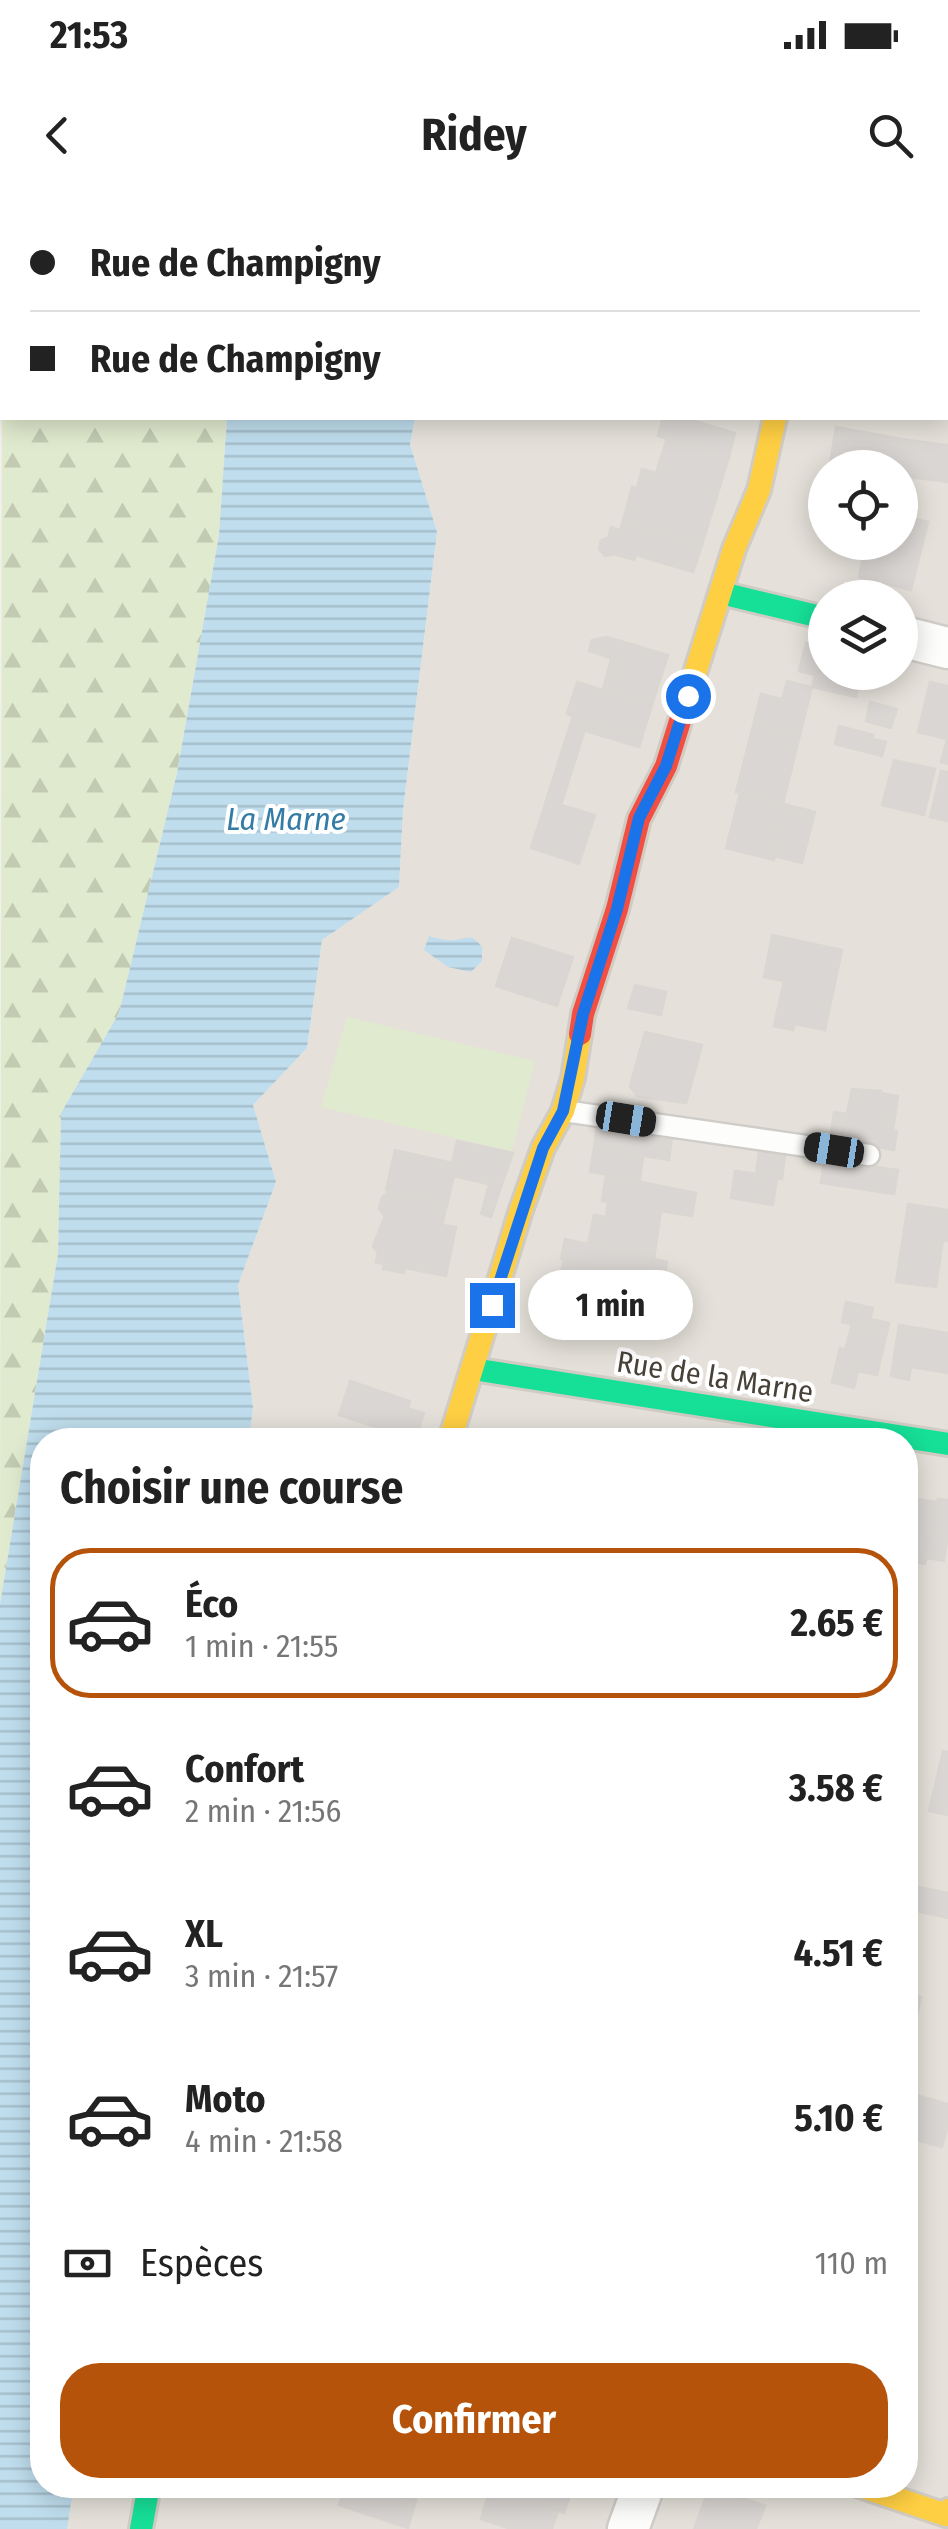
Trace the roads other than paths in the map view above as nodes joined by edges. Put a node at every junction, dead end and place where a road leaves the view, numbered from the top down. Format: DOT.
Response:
graph roads {
  1 [pos="775,420"];
  2 [pos="720,592"];
  3 [pos="808,614"];
  4 [pos="918,640"];
  5 [pos="948,648"];
  6 [pos="563,1111"];
  7 [pos="869,1156"];
  8 [pos="473,1369"];
  9 [pos="454,1428"];
  10 [pos="847,1428"];
  11 [pos="918,1439"];
  12 [pos="948,1444"];
  13 [pos="147,2498"];
  14 [pos="639,2498"];
  15 [pos="899,2498"];
  16 [pos="947,2513"];
  17 [pos="142,2529"];
  18 [pos="628,2529"];
  1 -- 2 [label="street"];
  2 -- 3 [label="street"];
  2 -- 6 [label="street"];
  4 -- 5 [label="street"];
  6 -- 7 [label="lane"];
  6 -- 8 [label="street"];
  8 -- 9 [label="street"];
  8 -- 10 [label="street, Rue de la Marne"];
  11 -- 12 [label="street, Rue de la Marne"];
  13 -- 17 [label="street"];
  14 -- 18 [label="street"];
  15 -- 16 [label="street"];
}
